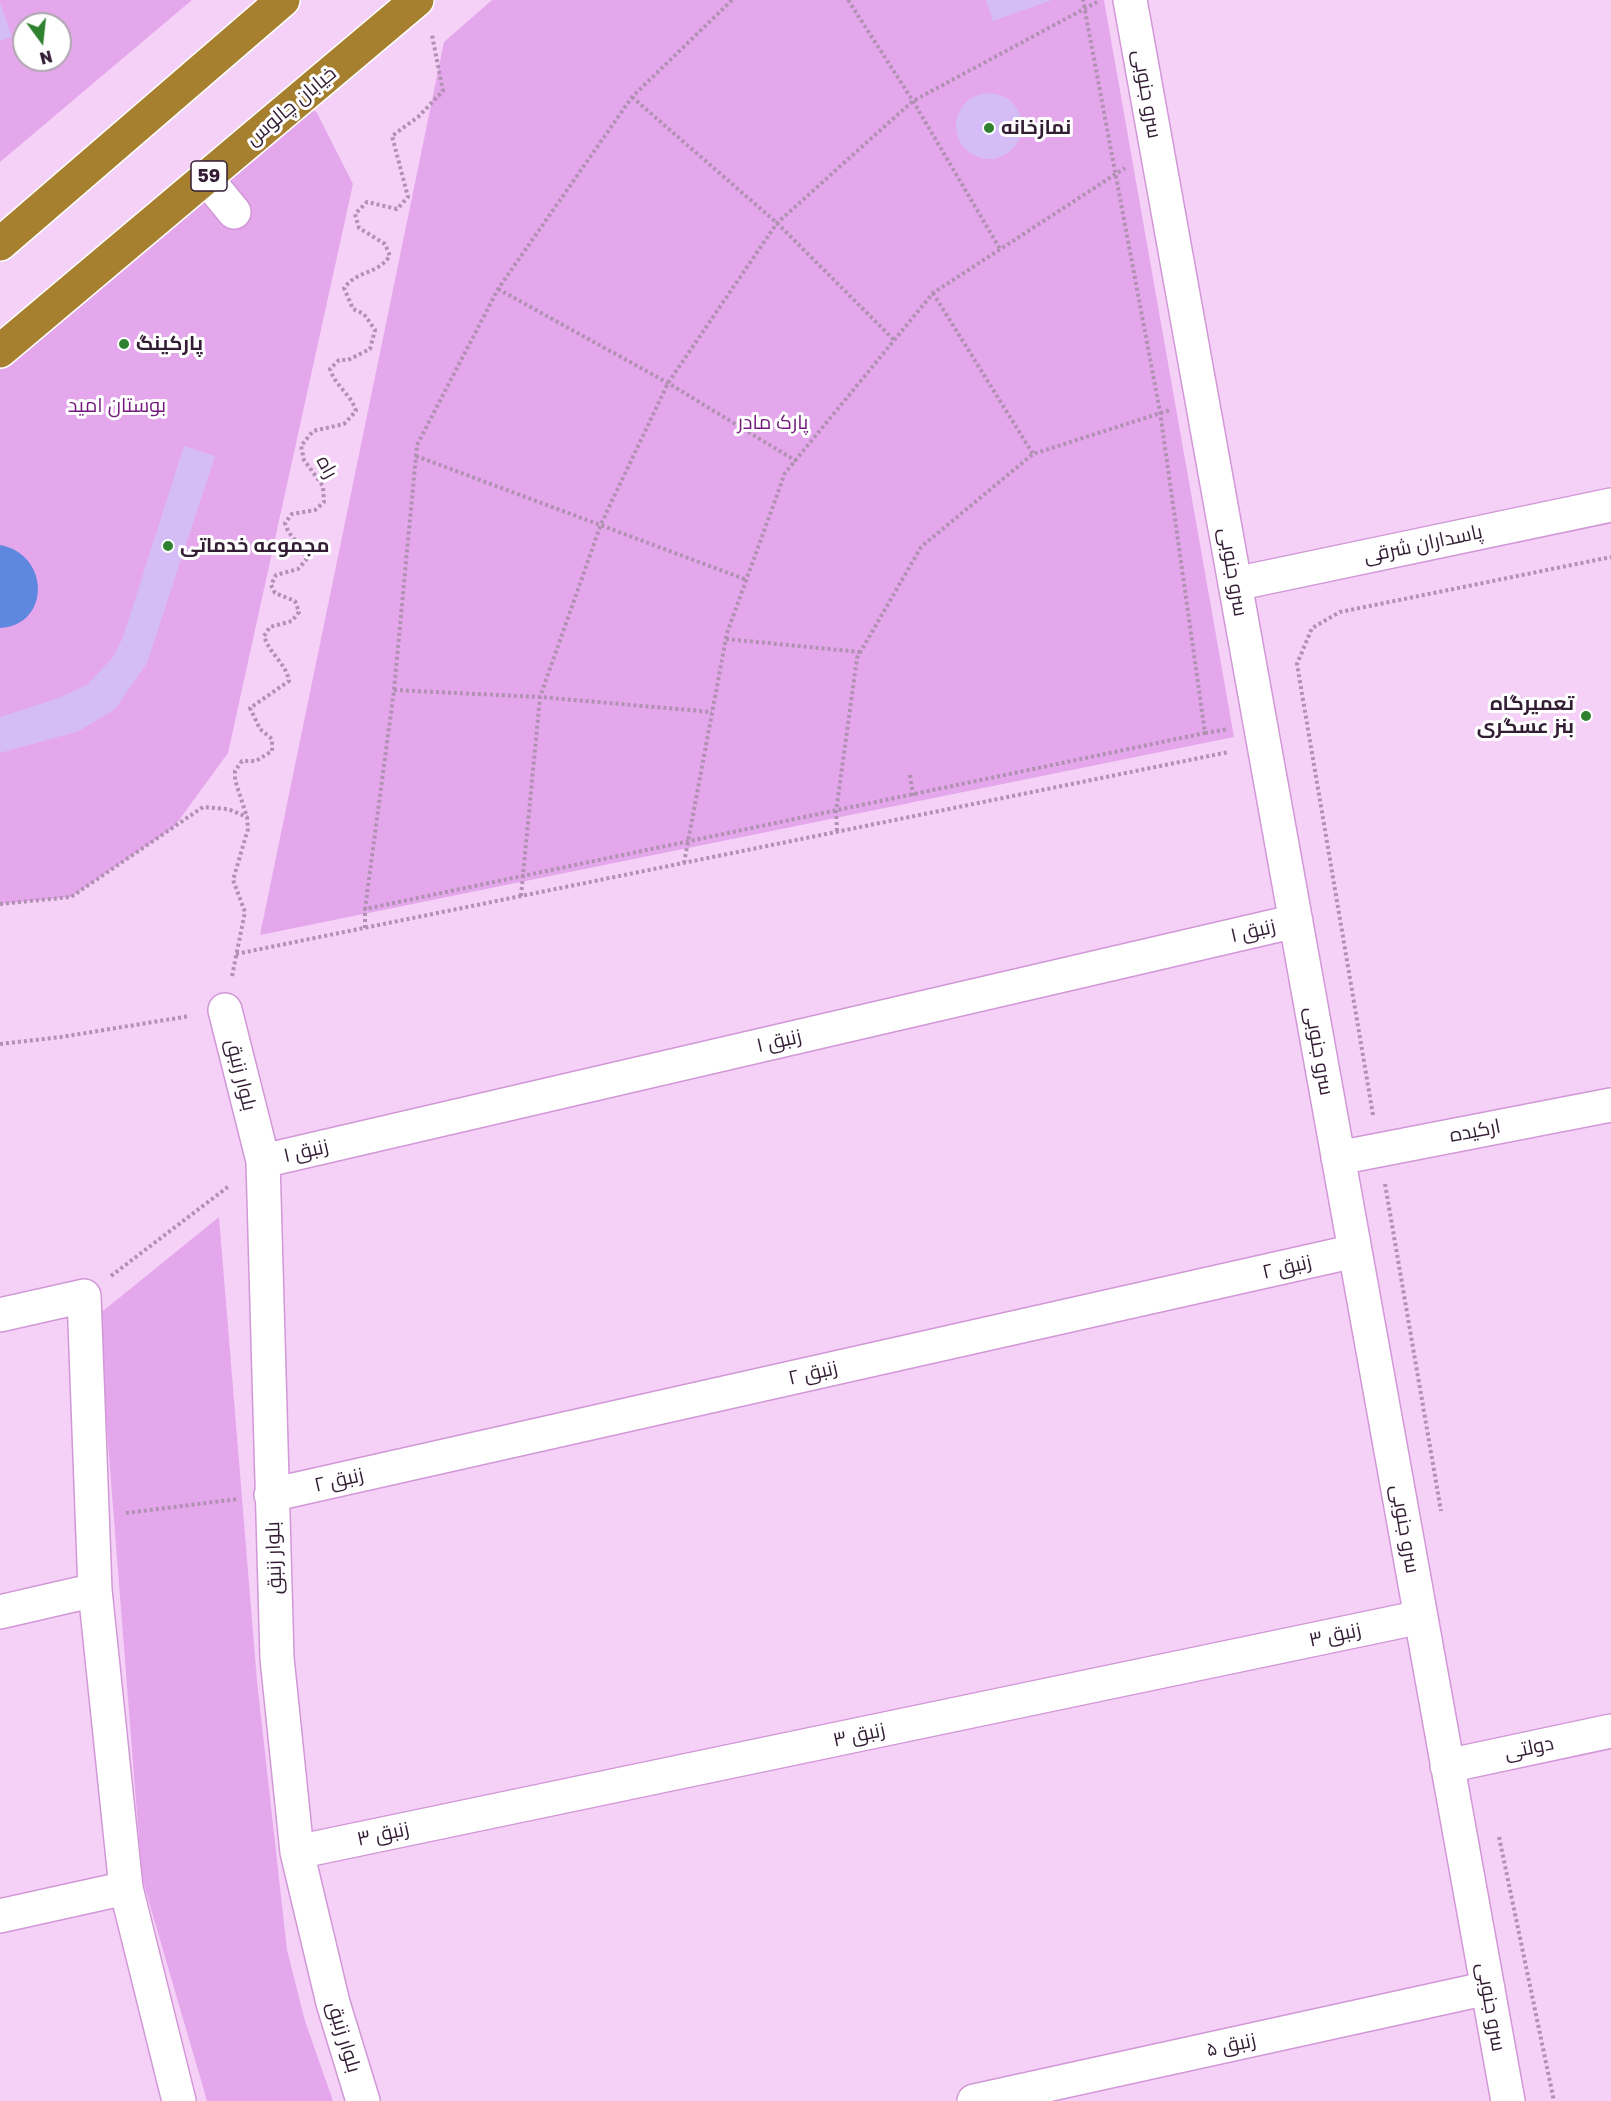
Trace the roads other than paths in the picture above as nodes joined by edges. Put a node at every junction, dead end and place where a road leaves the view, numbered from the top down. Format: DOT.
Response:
graph roads {
  1 [pos="283,0"];
  2 [pos="1130,0"];
  3 [pos="415,2"];
  4 [pos="206,178"];
  5 [pos="234,212"];
  6 [pos="0,244"];
  7 [pos="0,351"];
  8 [pos="1611,505"];
  9 [pos="1235,584"];
  10 [pos="1296,921"];
  11 [pos="225,1010"];
  12 [pos="1611,1104"];
  13 [pos="1338,1158"];
  14 [pos="262,1161"];
  15 [pos="1355,1251"];
  16 [pos="0,1315"];
  17 [pos="271,1495"];
  18 [pos="95,1590"];
  19 [pos="0,1612"];
  20 [pos="1421,1617"];
  21 [pos="1611,1731"];
  22 [pos="1447,1766"];
  23 [pos="297,1852"];
  24 [pos="126,1888"];
  25 [pos="0,1916"];
  26 [pos="1488,1988"];
  27 [pos="179,2101"];
  28 [pos="363,2101"];
  29 [pos="974,2101"];
  30 [pos="1508,2101"];
  1 -- 6 [label="highway"];
  2 -- 9 [label="street, سرو جنوبی"];
  3 -- 4 [label="highway, خیابان چالوس / 59"];
  4 -- 5 [label="street"];
  4 -- 7 [label="highway, خیابان چالوس / 59"];
  8 -- 9 [label="street, پاسداران شرقی"];
  9 -- 10 [label="street, سرو جنوبی"];
  10 -- 13 [label="street, سرو جنوبی"];
  10 -- 14 [label="street, زنبق ۱"];
  11 -- 14 [label="street, بلوار زنبق"];
  12 -- 13 [label="street, ارکیده"];
  13 -- 15 [label="street, سرو جنوبی"];
  14 -- 17 [label="street, بلوار زنبق"];
  15 -- 17 [label="street, زنبق ۲"];
  15 -- 20 [label="street, سرو جنوبی"];
  16 -- 18 [label="street"];
  17 -- 23 [label="street, بلوار زنبق"];
  18 -- 19 [label="street"];
  18 -- 24 [label="street"];
  20 -- 22 [label="street, سرو جنوبی"];
  20 -- 23 [label="street, زنبق ۳"];
  21 -- 22 [label="street, دولتی"];
  22 -- 26 [label="street, سرو جنوبی"];
  23 -- 28 [label="street, بلوار زنبق"];
  24 -- 25 [label="street"];
  24 -- 27 [label="street"];
  26 -- 29 [label="street, زنبق ۵"];
  26 -- 30 [label="street, سرو جنوبی"];
}
